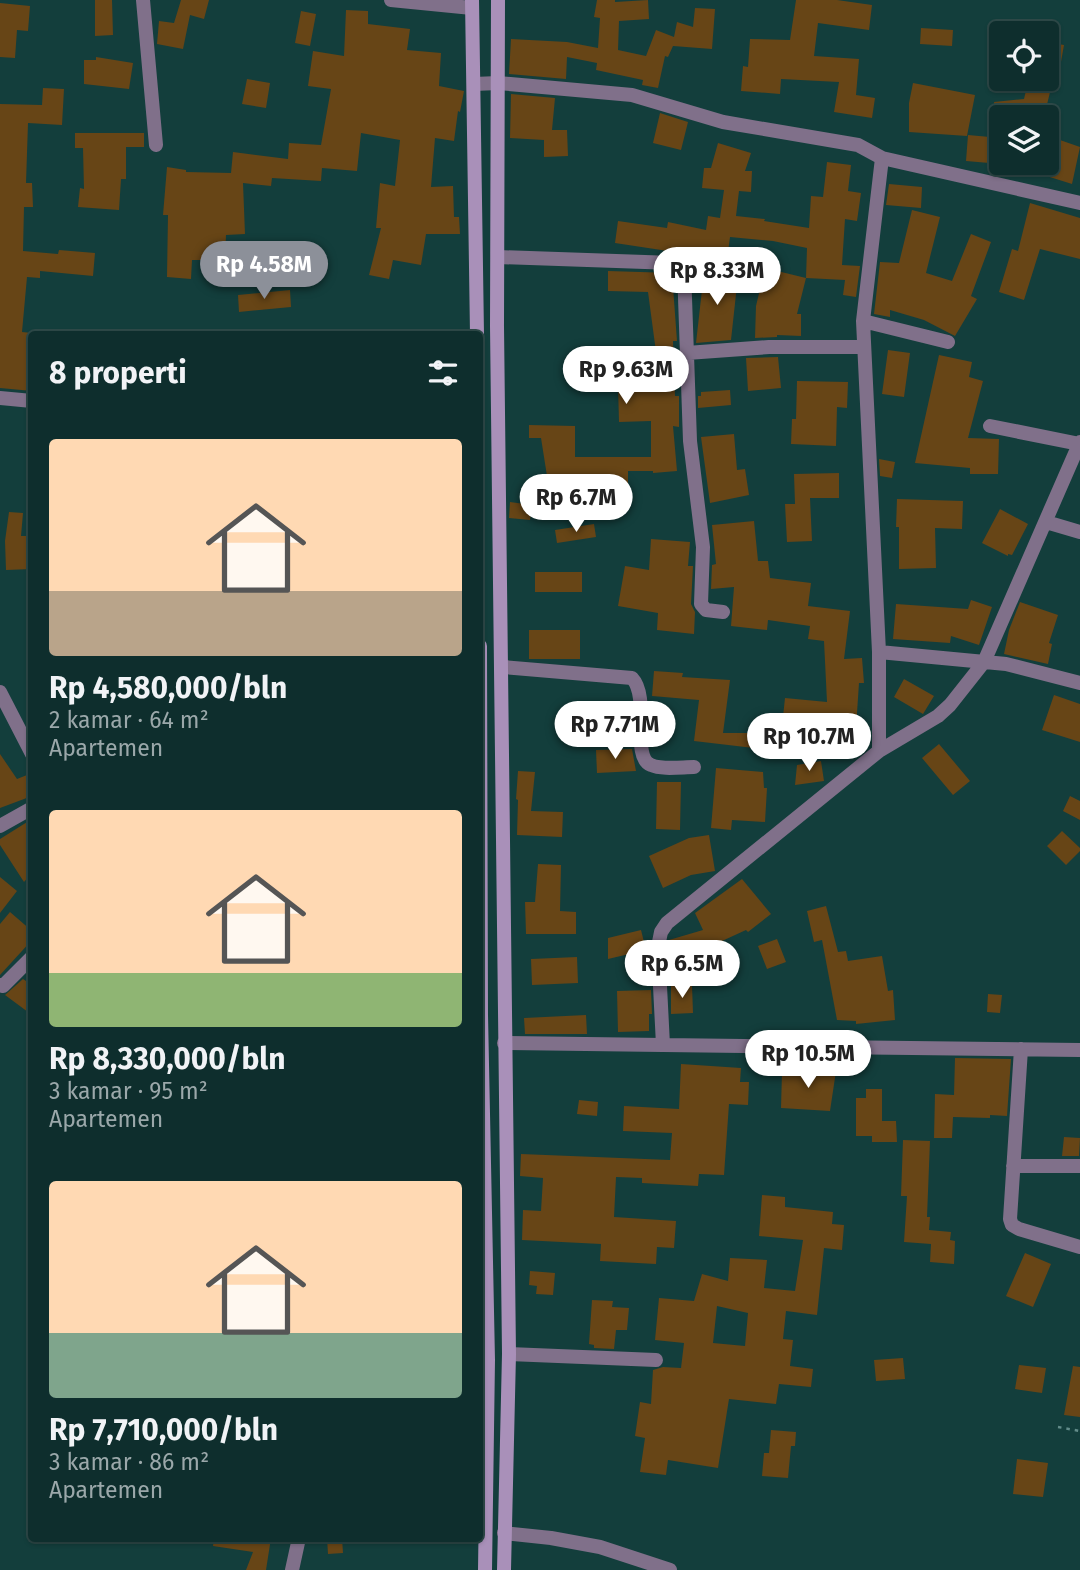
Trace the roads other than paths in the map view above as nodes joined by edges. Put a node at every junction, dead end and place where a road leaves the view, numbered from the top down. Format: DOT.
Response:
graph roads {
  1 [pos="143,0"];
  2 [pos="391,0"];
  3 [pos="498,0"];
  4 [pos="472,4"];
  5 [pos="498,83"];
  6 [pos="474,84"];
  7 [pos="156,145"];
  8 [pos="882,158"];
  9 [pos="1080,203"];
  10 [pos="498,257"];
  11 [pos="863,321"];
  12 [pos="477,331"];
  13 [pos="948,342"];
  14 [pos="863,348"];
  15 [pos="687,353"];
  16 [pos="0,398"];
  17 [pos="28,401"];
  18 [pos="990,426"];
  19 [pos="1079,443"];
  20 [pos="1046,522"];
  21 [pos="1080,531"];
  22 [pos="723,612"];
  23 [pos="879,652"];
  24 [pos="984,662"];
  25 [pos="503,667"];
  26 [pos="1080,683"];
  27 [pos="0,692"];
  28 [pos="28,746"];
  29 [pos="879,751"];
  30 [pos="694,768"];
  31 [pos="28,810"];
  32 [pos="0,826"];
  33 [pos="28,961"];
  34 [pos="0,985"];
  35 [pos="504,1043"];
  36 [pos="663,1045"];
  37 [pos="1021,1049"];
  38 [pos="1080,1049"];
  39 [pos="1013,1166"];
  40 [pos="1080,1166"];
  41 [pos="483,1187"];
  42 [pos="1080,1247"];
  43 [pos="509,1354"];
  44 [pos="656,1360"];
  45 [pos="483,1484"];
  46 [pos="504,1533"];
  47 [pos="298,1542"];
  48 [pos="292,1570"];
  49 [pos="485,1570"];
  50 [pos="504,1570"];
  51 [pos="670,1570"];
  1 -- 7 [label="street"];
  2 -- 4 [label="street"];
  3 -- 5 [label="street"];
  4 -- 6 [label="street"];
  5 -- 6 [label="street"];
  5 -- 8 [label="street"];
  5 -- 10 [label="street"];
  6 -- 12 [label="street"];
  8 -- 9 [label="street"];
  8 -- 11 [label="street"];
  10 -- 15 [label="street"];
  10 -- 25 [label="street"];
  11 -- 13 [label="street"];
  11 -- 14 [label="street"];
  14 -- 15 [label="street"];
  14 -- 23 [label="street"];
  15 -- 22 [label="street"];
  16 -- 17 [label="street"];
  18 -- 19 [label="street"];
  19 -- 20 [label="street"];
  20 -- 21 [label="street"];
  20 -- 24 [label="street"];
  23 -- 24 [label="street"];
  23 -- 29 [label="street"];
  24 -- 26 [label="street"];
  24 -- 29 [label="street"];
  25 -- 30 [label="street"];
  25 -- 35 [label="street"];
  27 -- 28 [label="street"];
  29 -- 36 [label="street"];
  31 -- 32 [label="street"];
  33 -- 34 [label="street"];
  35 -- 36 [label="street"];
  35 -- 43 [label="street"];
  36 -- 37 [label="street"];
  37 -- 38 [label="street"];
  37 -- 39 [label="street"];
  39 -- 40 [label="street"];
  39 -- 42 [label="street"];
  41 -- 45 [label="street"];
  43 -- 44 [label="street"];
  43 -- 46 [label="street"];
  45 -- 49 [label="street"];
  46 -- 50 [label="street"];
  46 -- 51 [label="street"];
  47 -- 48 [label="street"];
}
